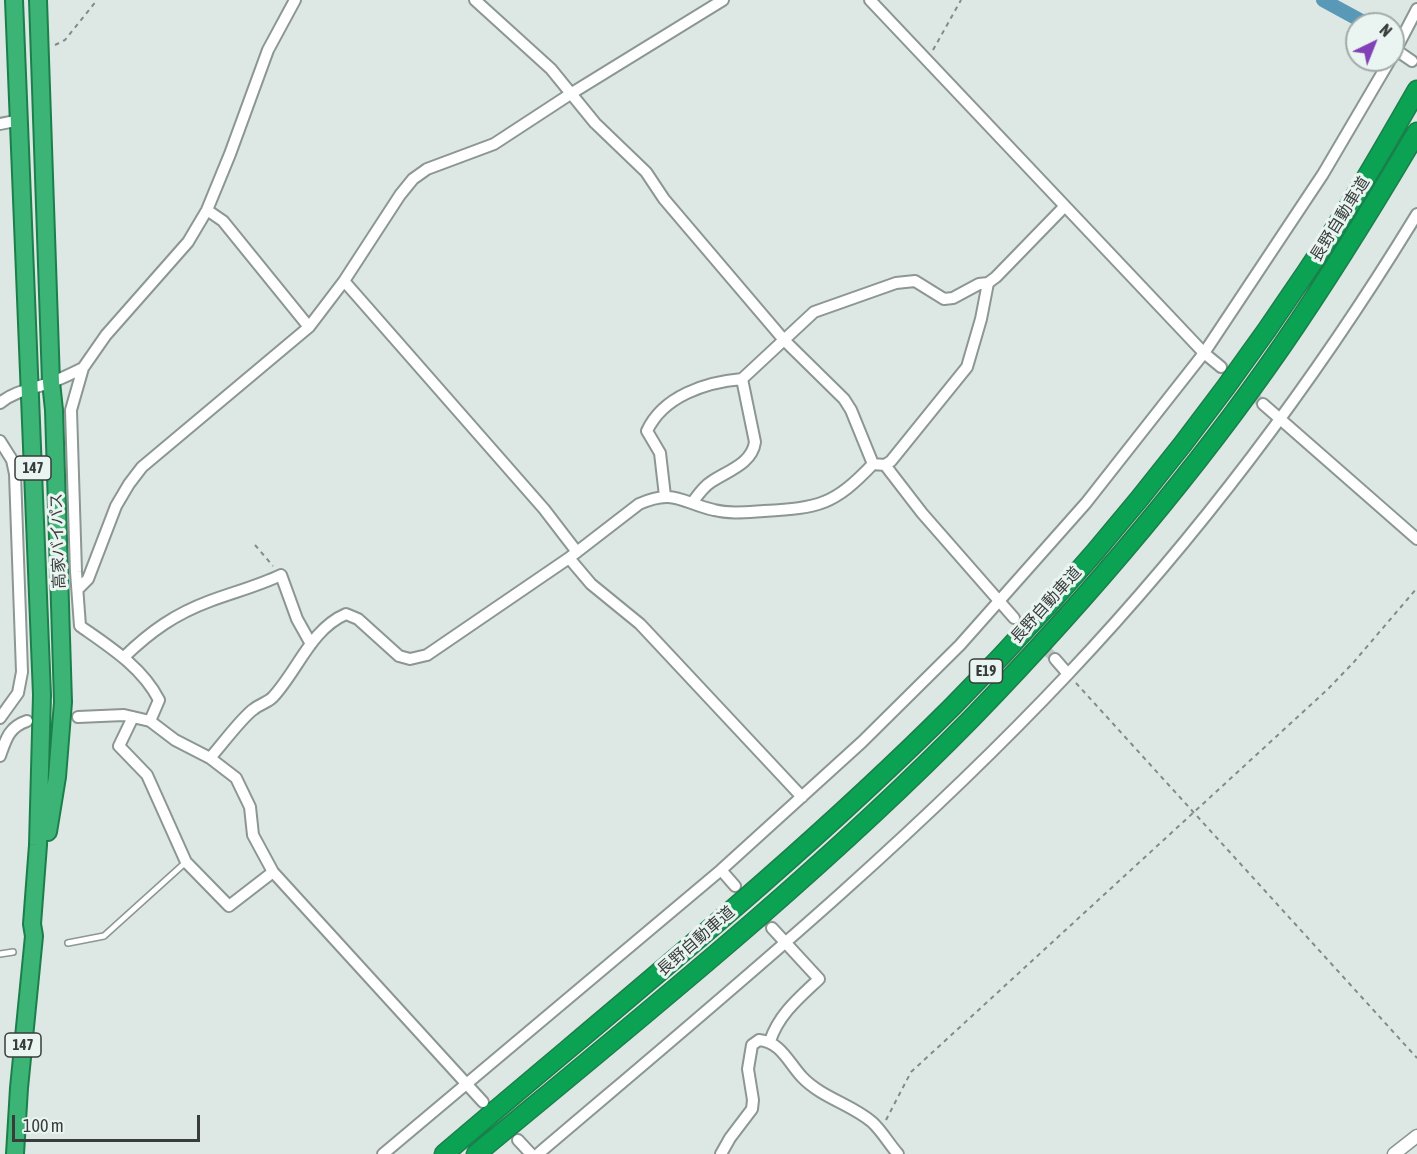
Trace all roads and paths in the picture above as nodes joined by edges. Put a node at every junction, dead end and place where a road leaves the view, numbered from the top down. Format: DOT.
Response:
graph roads {
  1 [pos="14,0"];
  2 [pos="38,0"];
  3 [pos="98,0"];
  4 [pos="296,0"];
  5 [pos="475,0"];
  6 [pos="723,0"];
  7 [pos="870,0"];
  8 [pos="961,0"];
  9 [pos="1417,9"];
  10 [pos="1405,32"];
  11 [pos="39,46"];
  12 [pos="926,59"];
  13 [pos="1405,59"];
  14 [pos="1412,61"];
  15 [pos="1383,72"];
  16 [pos="1417,90"];
  17 [pos="572,93"];
  18 [pos="20,120"];
  19 [pos="0,124"];
  20 [pos="1417,132"];
  21 [pos="1065,206"];
  22 [pos="207,210"];
  23 [pos="1417,214"];
  24 [pos="344,281"];
  25 [pos="988,283"];
  26 [pos="309,327"];
  27 [pos="784,340"];
  28 [pos="1204,353"];
  29 [pos="1221,367"];
  30 [pos="83,368"];
  31 [pos="742,379"];
  32 [pos="51,382"];
  33 [pos="30,387"];
  34 [pos="0,403"];
  35 [pos="1263,404"];
  36 [pos="1280,418"];
  37 [pos="0,441"];
  38 [pos="873,464"];
  39 [pos="885,465"];
  40 [pos="665,496"];
  41 [pos="692,503"];
  42 [pos="1417,539"];
  43 [pos="255,545"];
  44 [pos="573,555"];
  45 [pos="281,575"];
  46 [pos="1417,588"];
  47 [pos="78,589"];
  48 [pos="999,602"];
  49 [pos="1014,618"];
  50 [pos="311,644"];
  51 [pos="124,657"];
  52 [pos="1054,659"];
  53 [pos="1068,674"];
  54 [pos="78,717"];
  55 [pos="133,717"];
  56 [pos="0,718"];
  57 [pos="27,721"];
  58 [pos="150,721"];
  59 [pos="0,756"];
  60 [pos="210,758"];
  61 [pos="802,797"];
  62 [pos="1193,813"];
  63 [pos="186,862"];
  64 [pos="721,870"];
  65 [pos="273,872"];
  66 [pos="735,886"];
  67 [pos="772,927"];
  68 [pos="34,936"];
  69 [pos="786,942"];
  70 [pos="68,943"];
  71 [pos="13,952"];
  72 [pos="0,954"];
  73 [pos="770,1041"];
  74 [pos="1417,1058"];
  75 [pos="467,1084"];
  76 [pos="483,1102"];
  77 [pos="879,1128"];
  78 [pos="1417,1136"];
  79 [pos="518,1140"];
  80 [pos="15,1154"];
  81 [pos="383,1154"];
  82 [pos="444,1154"];
  83 [pos="476,1154"];
  84 [pos="531,1154"];
  85 [pos="538,1154"];
  86 [pos="722,1154"];
  87 [pos="898,1154"];
  88 [pos="1394,1154"];
  1 -- 18 [label="highway, 高家バイパス / 147"];
  2 -- 11 [label="highway, 高家バイパス / 147"];
  3 -- 11 [label="path"];
  4 -- 22 [label="street"];
  5 -- 17 [label="street"];
  6 -- 17 [label="street"];
  7 -- 12 [label="street"];
  8 -- 12 [label="path"];
  9 -- 10 [label="street"];
  11 -- 32 [label="highway, 高家バイパス / 147"];
  12 -- 21 [label="street"];
  13 -- 14 [label="street"];
  15 -- 28 [label="street"];
  16 -- 82 [label="highway, 長野自動車道 / E19"];
  17 -- 24 [label="street"];
  17 -- 27 [label="street"];
  18 -- 19 [label="street"];
  18 -- 33 [label="highway, 高家バイパス / 147"];
  20 -- 83 [label="highway, 長野自動車道 / E19"];
  21 -- 25 [label="street"];
  21 -- 28 [label="street"];
  22 -- 26 [label="street"];
  22 -- 30 [label="street"];
  23 -- 36 [label="street"];
  24 -- 26 [label="street"];
  24 -- 44 [label="street"];
  25 -- 27 [label="street"];
  25 -- 39 [label="street"];
  26 -- 47 [label="street"];
  27 -- 31 [label="street"];
  27 -- 38 [label="street"];
  28 -- 29 [label="street"];
  28 -- 48 [label="street"];
  30 -- 32 [label="street"];
  30 -- 47 [label="street"];
  31 -- 40 [label="street"];
  31 -- 41 [label="street"];
  32 -- 33 [label="street"];
  32 -- 68 [label="highway, 高家バイパス / 147"];
  33 -- 34 [label="street"];
  33 -- 68 [label="highway, 高家バイパス / 147"];
  35 -- 36 [label="street"];
  36 -- 42 [label="street"];
  36 -- 53 [label="street"];
  37 -- 56 [label="street"];
  38 -- 39 [label="street"];
  38 -- 41 [label="street"];
  39 -- 48 [label="street"];
  40 -- 41 [label="street"];
  40 -- 44 [label="street"];
  43 -- 45 [label="path"];
  44 -- 50 [label="street"];
  44 -- 61 [label="street"];
  45 -- 50 [label="street"];
  45 -- 51 [label="street"];
  46 -- 62 [label="path"];
  47 -- 51 [label="street"];
  48 -- 49 [label="street"];
  48 -- 61 [label="street"];
  50 -- 60 [label="street"];
  51 -- 58 [label="street"];
  52 -- 53 [label="street"];
  53 -- 62 [label="path"];
  53 -- 69 [label="street"];
  54 -- 55 [label="street"];
  55 -- 58 [label="street"];
  55 -- 63 [label="street"];
  57 -- 59 [label="street"];
  58 -- 60 [label="street"];
  60 -- 65 [label="street"];
  61 -- 64 [label="street"];
  62 -- 74 [label="path"];
  62 -- 77 [label="path"];
  63 -- 65 [label="street"];
  63 -- 70 [label="lane"];
  64 -- 66 [label="street"];
  64 -- 75 [label="street"];
  65 -- 75 [label="street"];
  67 -- 69 [label="street"];
  68 -- 80 [label="highway, 高家バイパス / 147"];
  69 -- 73 [label="street"];
  69 -- 85 [label="street"];
  71 -- 72 [label="lane"];
  73 -- 77 [label="street"];
  73 -- 86 [label="street"];
  75 -- 76 [label="street"];
  75 -- 81 [label="street"];
  77 -- 87 [label="street"];
  78 -- 88 [label="street"];
  79 -- 84 [label="street"];
}
